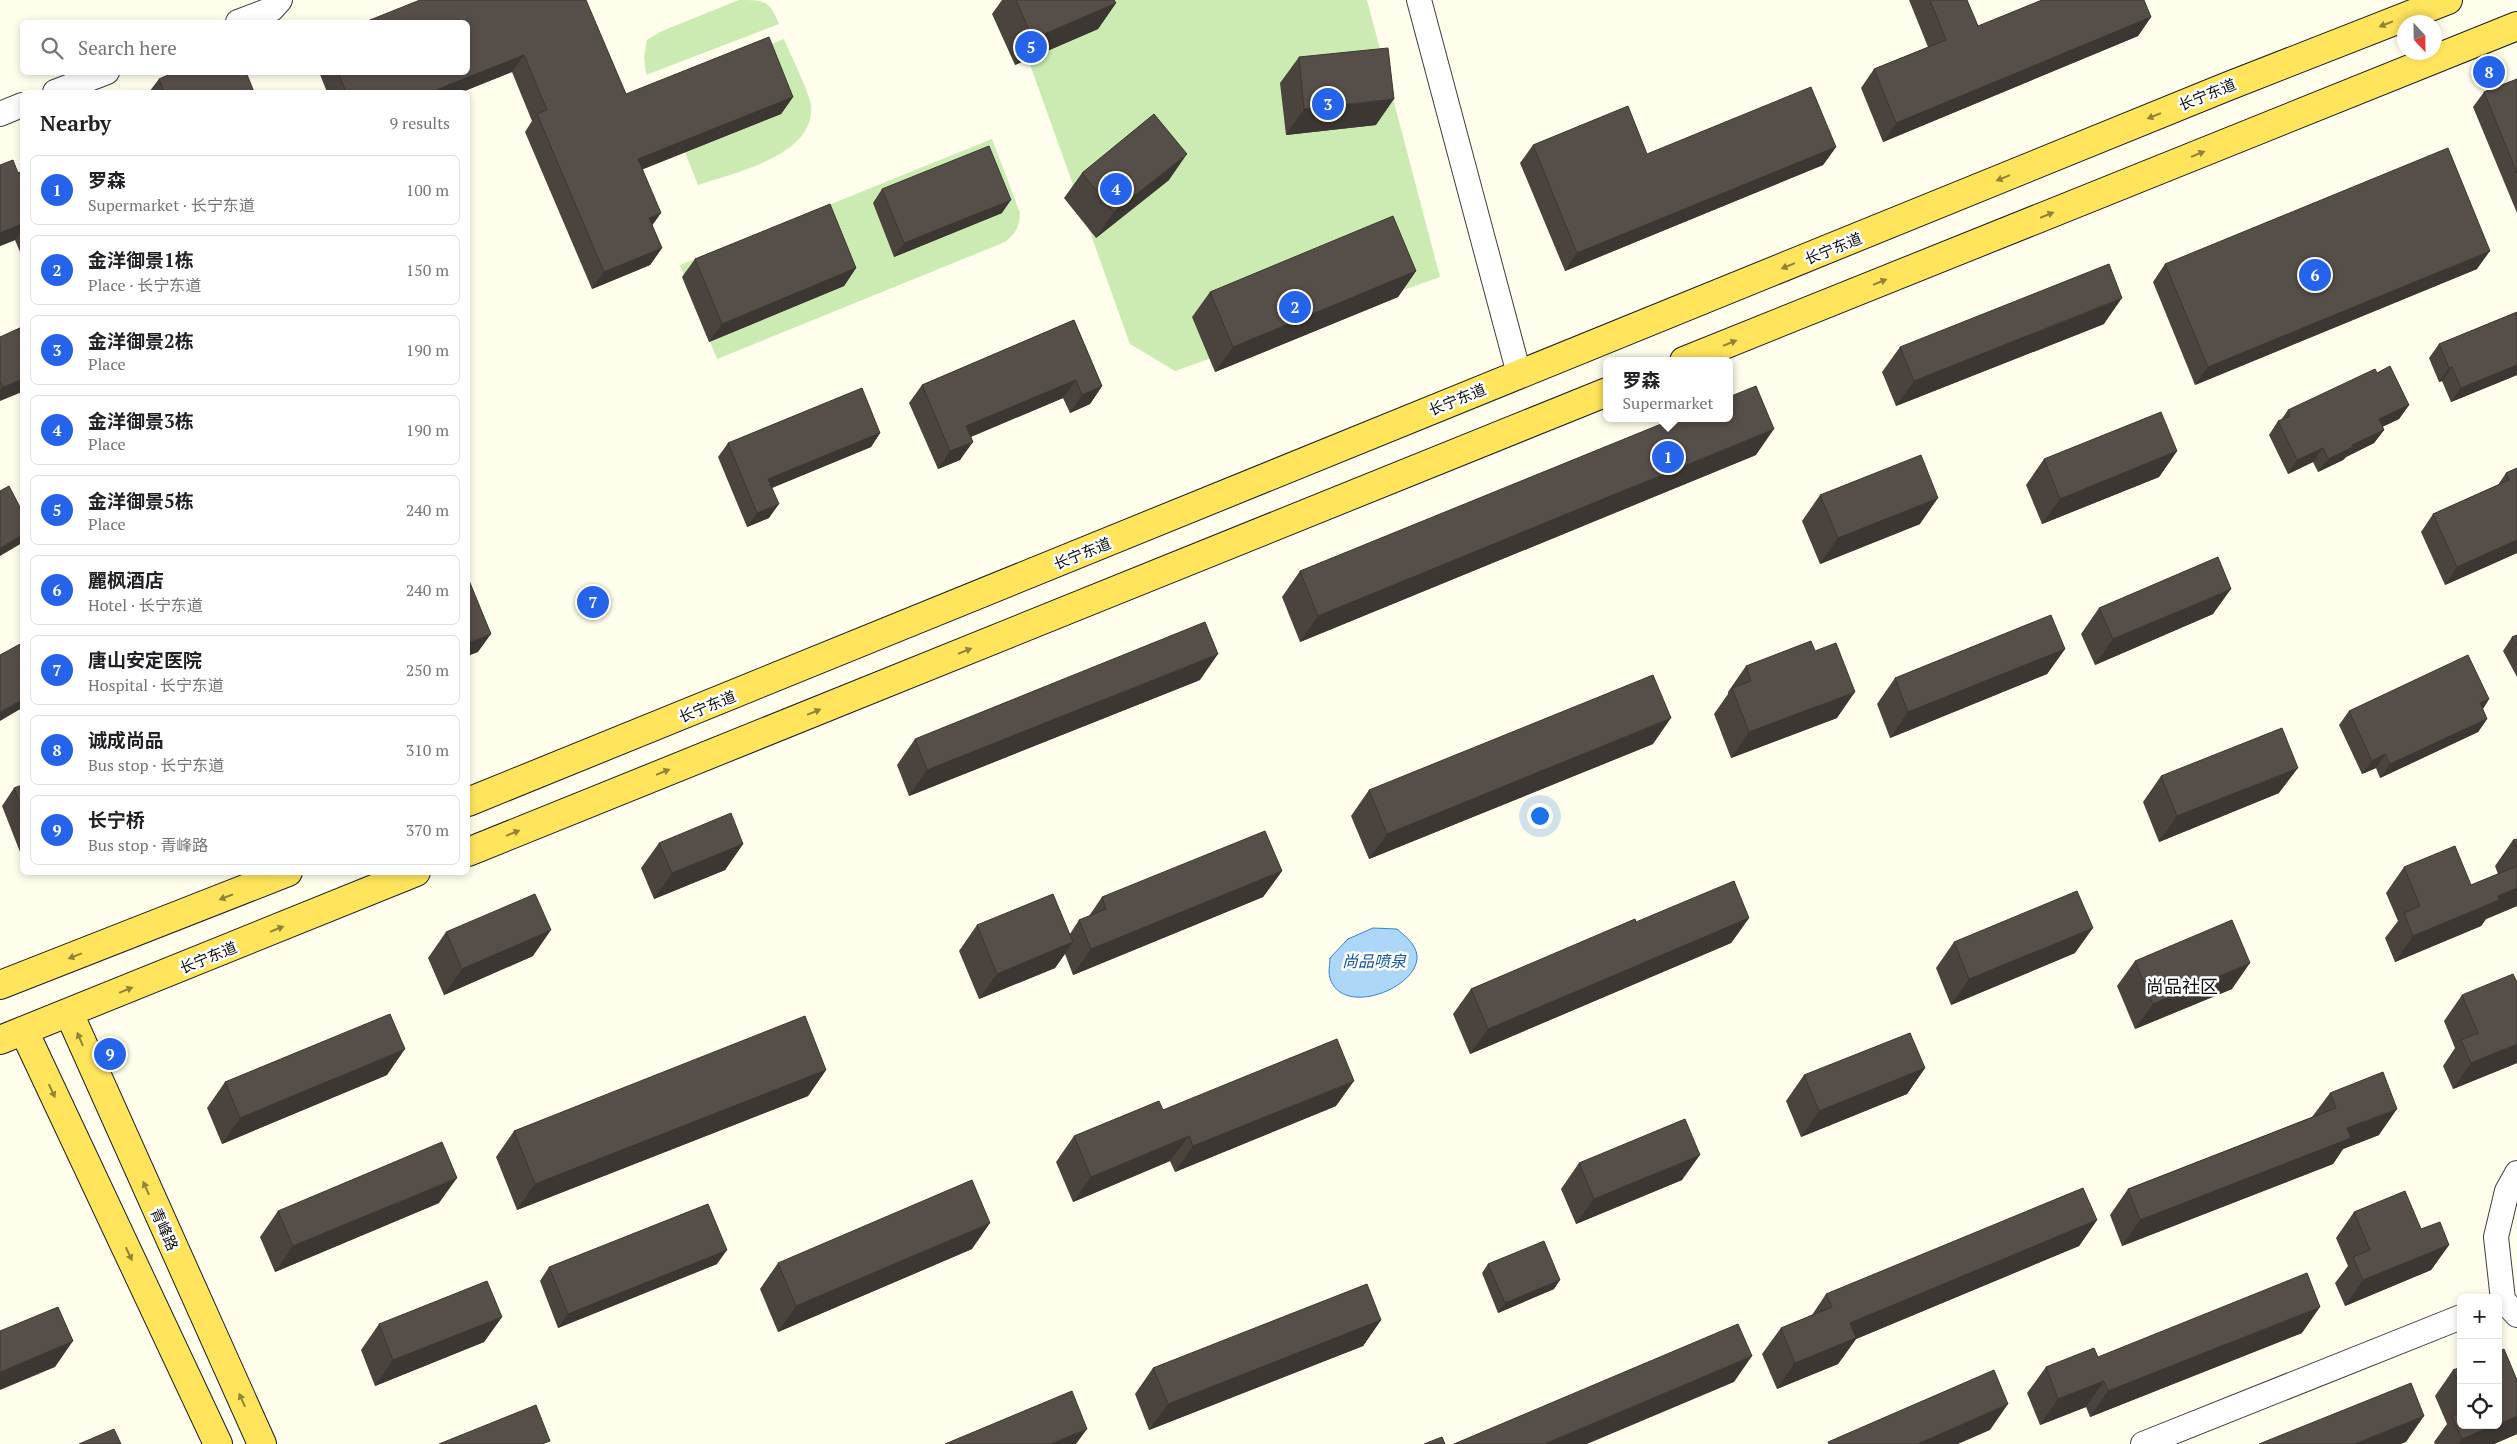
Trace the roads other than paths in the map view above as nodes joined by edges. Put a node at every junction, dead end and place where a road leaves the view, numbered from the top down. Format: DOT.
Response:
graph roads {
  1 [pos="280,0"];
  2 [pos="1419,0"];
  3 [pos="2448,0"];
  4 [pos="243,20"];
  5 [pos="2517,26"];
  6 [pos="99,75"];
  7 [pos="60,90"];
  8 [pos="20,106"];
  9 [pos="0,114"];
  10 [pos="1694,357"];
  11 [pos="1518,374"];
  12 [pos="1603,394"];
  13 [pos="470,801"];
  14 [pos="470,851"];
  15 [pos="280,875"];
  16 [pos="409,875"];
  17 [pos="0,986"];
  18 [pos="69,1013"];
  19 [pos="12,1036"];
  20 [pos="2517,1173"];
  21 [pos="2506,1306"];
  22 [pos="2457,1319"];
  23 [pos="218,1444"];
  24 [pos="262,1444"];
  25 [pos="2143,1444"];
  1 -- 4 [label="street"];
  2 -- 11 [label="street"];
  3 -- 11 [label="main road, 长宁东道, one-way"];
  10 -- 5 [label="main road, one-way"];
  6 -- 7 [label="street"];
  8 -- 9 [label="street"];
  11 -- 13 [label="main road, 长宁东道"];
  14 -- 12 [label="main road, one-way"];
  15 -- 17 [label="main road, one-way"];
  18 -- 16 [label="main road, 长宁东道, one-way"];
  18 -- 19 [label="main road, 长宁东道"];
  24 -- 18 [label="main road, 青峰路, one-way"];
  19 -- 23 [label="main road, one-way"];
  20 -- 21 [label="street"];
  22 -- 25 [label="street"];
}
